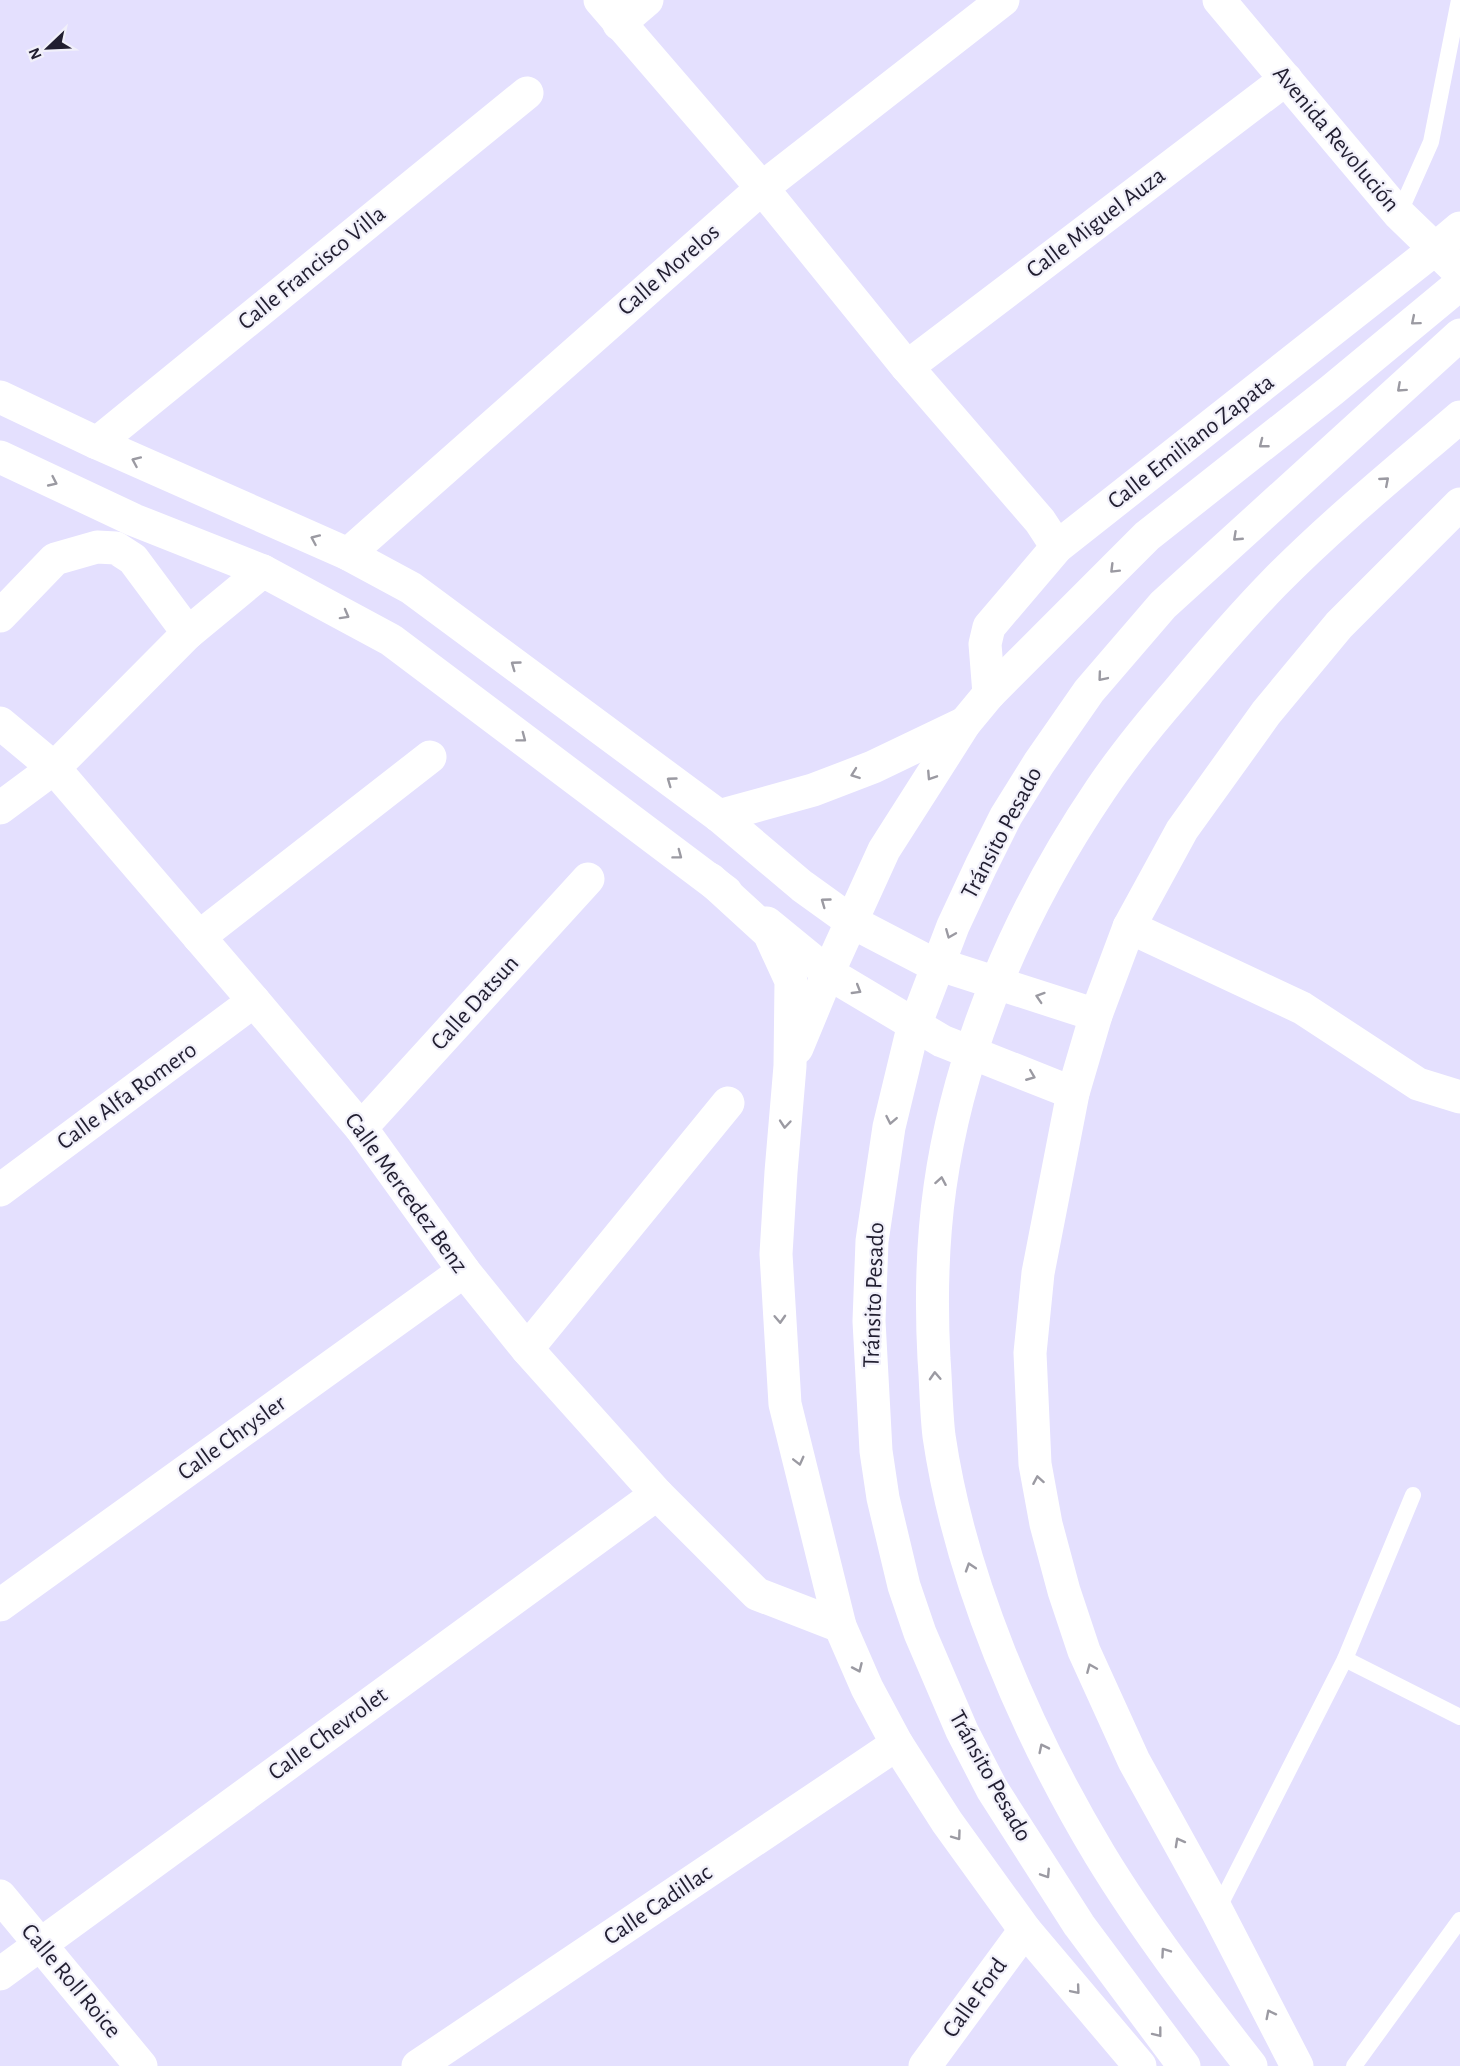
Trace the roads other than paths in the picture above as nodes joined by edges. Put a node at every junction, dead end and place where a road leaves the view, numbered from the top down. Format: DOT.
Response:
graph roads {
  1 [pos="647,0"];
  2 [pos="1003,0"];
  3 [pos="1219,0"];
  4 [pos="1459,0"];
  5 [pos="610,12"];
  6 [pos="1286,79"];
  7 [pos="527,93"];
  8 [pos="762,188"];
  9 [pos="1399,214"];
  10 [pos="1460,228"];
  11 [pos="1435,249"];
  12 [pos="1460,273"];
  13 [pos="1460,284"];
  14 [pos="1460,335"];
  15 [pos="907,367"];
  16 [pos="0,397"];
  17 [pos="1460,417"];
  18 [pos="97,443"];
  19 [pos="0,457"];
  20 [pos="1460,504"];
  21 [pos="134,520"];
  22 [pos="1057,547"];
  23 [pos="116,548"];
  24 [pos="348,554"];
  25 [pos="262,571"];
  26 [pos="0,616"];
  27 [pos="188,633"];
  28 [pos="989,694"];
  29 [pos="0,723"];
  30 [pos="965,723"];
  31 [pos="430,756"];
  32 [pos="54,768"];
  33 [pos="0,808"];
  34 [pos="718,816"];
  35 [pos="588,879"];
  36 [pos="710,879"];
  37 [pos="852,922"];
  38 [pos="1129,927"];
  39 [pos="199,938"];
  40 [pos="828,973"];
  41 [pos="254,1002"];
  42 [pos="1096,1015"];
  43 [pos="790,1066"];
  44 [pos="1073,1093"];
  45 [pos="1460,1097"];
  46 [pos="728,1104"];
  47 [pos="361,1128"];
  48 [pos="0,1190"];
  49 [pos="464,1271"];
  50 [pos="527,1349"];
  51 [pos="657,1494"];
  52 [pos="1413,1495"];
  53 [pos="0,1605"];
  54 [pos="840,1626"];
  55 [pos="1345,1659"];
  56 [pos="1460,1717"];
  57 [pos="897,1744"];
  58 [pos="0,1896"];
  59 [pos="1217,1911"];
  60 [pos="1460,1920"];
  61 [pos="1025,1930"];
  62 [pos="40,1943"];
  63 [pos="0,1974"];
  64 [pos="141,2066"];
  65 [pos="418,2066"];
  66 [pos="925,2066"];
  67 [pos="1140,2066"];
  68 [pos="1184,2066"];
  69 [pos="1251,2066"];
  70 [pos="1297,2066"];
  71 [pos="1354,2066"];
  1 -- 5 [label="street"];
  2 -- 8 [label="street, Calle Morelos"];
  3 -- 6 [label="street, Avenida Revolución"];
  4 -- 9 [label="lane"];
  5 -- 8 [label="street"];
  6 -- 9 [label="street, Avenida Revolución"];
  6 -- 15 [label="street, Calle Miguel Auza"];
  7 -- 18 [label="street, Calle Francisco Villa"];
  8 -- 15 [label="street"];
  8 -- 24 [label="street, Calle Morelos"];
  9 -- 11 [label="street, Avenida Revolución"];
  10 -- 11 [label="street, Calle Emiliano Zapata"];
  11 -- 12 [label="street, Avenida Revolución"];
  11 -- 22 [label="street, Calle Emiliano Zapata"];
  13 -- 28 [label="street, one-way"];
  14 -- 68 [label="street, Tránsito Pesado, one-way"];
  15 -- 22 [label="street"];
  16 -- 18 [label="street"];
  69 -- 17 [label="street, one-way"];
  24 -- 18 [label="street, one-way"];
  19 -- 21 [label="street, one-way"];
  20 -- 38 [label="street"];
  21 -- 23 [label="street"];
  21 -- 25 [label="street"];
  22 -- 28 [label="street, Calle Emiliano Zapata"];
  23 -- 26 [label="street"];
  23 -- 27 [label="street"];
  34 -- 24 [label="street, one-way"];
  25 -- 27 [label="street"];
  25 -- 36 [label="street, one-way"];
  27 -- 32 [label="street"];
  28 -- 30 [label="street"];
  29 -- 32 [label="street, Calle Mercedez Benz"];
  30 -- 34 [label="street, one-way"];
  30 -- 37 [label="street, one-way"];
  31 -- 39 [label="street"];
  32 -- 33 [label="street"];
  32 -- 39 [label="street, Calle Mercedez Benz"];
  37 -- 34 [label="street, one-way"];
  35 -- 47 [label="street, Calle Datsun"];
  36 -- 40 [label="street"];
  36 -- 43 [label="street"];
  37 -- 40 [label="street"];
  42 -- 37 [label="street, one-way"];
  38 -- 42 [label="street"];
  38 -- 45 [label="street"];
  39 -- 41 [label="street, Calle Mercedez Benz"];
  40 -- 43 [label="street"];
  40 -- 44 [label="street, one-way"];
  41 -- 47 [label="street, Calle Mercedez Benz"];
  41 -- 48 [label="street, Calle Alfa Romero"];
  42 -- 44 [label="street"];
  43 -- 54 [label="street, one-way"];
  59 -- 44 [label="street, one-way"];
  46 -- 50 [label="street"];
  47 -- 49 [label="street, Calle Mercedez Benz"];
  49 -- 50 [label="street, Calle Mercedez Benz"];
  49 -- 53 [label="street, Calle Chrysler"];
  50 -- 51 [label="street, Calle Mercedez Benz"];
  51 -- 54 [label="street, Calle Mercedez Benz"];
  51 -- 62 [label="street, Calle Chevrolet"];
  52 -- 55 [label="lane"];
  54 -- 57 [label="street, one-way"];
  55 -- 56 [label="lane"];
  55 -- 59 [label="lane"];
  57 -- 61 [label="street, one-way"];
  57 -- 65 [label="street, Calle Cadillac"];
  58 -- 62 [label="street, Calle Roll Roice"];
  70 -- 59 [label="street, one-way"];
  60 -- 71 [label="lane"];
  61 -- 66 [label="street, Calle Ford"];
  61 -- 67 [label="street, one-way"];
  62 -- 63 [label="street, Calle Chevrolet"];
  62 -- 64 [label="street, Calle Roll Roice"];
}
